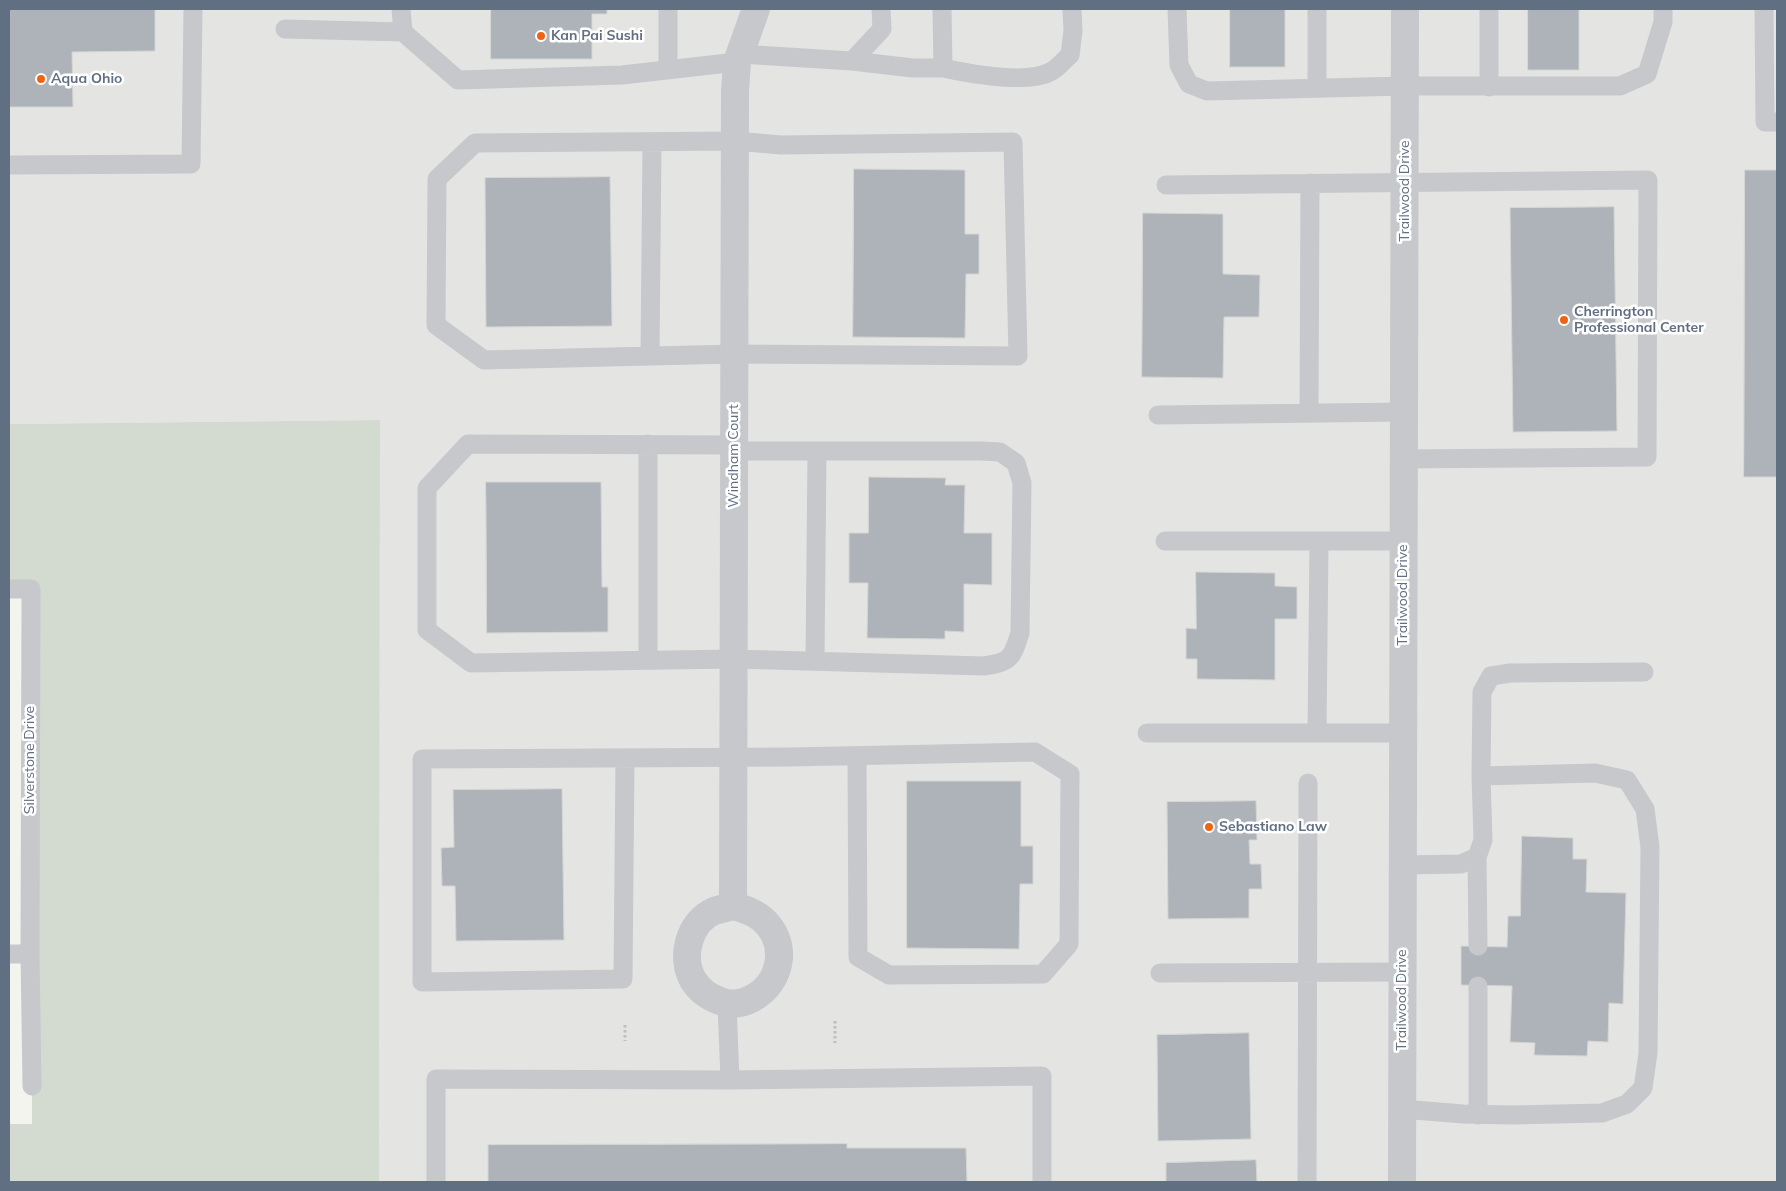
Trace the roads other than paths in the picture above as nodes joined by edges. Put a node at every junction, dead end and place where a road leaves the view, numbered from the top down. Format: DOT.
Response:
graph roads {
  1 [pos="193,9"];
  2 [pos="401,9"];
  3 [pos="668,9"];
  4 [pos="756,9"];
  5 [pos="881,9"];
  6 [pos="942,9"];
  7 [pos="1072,9"];
  8 [pos="1177,9"];
  9 [pos="1317,9"];
  10 [pos="1405,9"];
  11 [pos="1489,9"];
  12 [pos="1663,9"];
  13 [pos="1764,9"];
  14 [pos="285,29"];
  15 [pos="403,32"];
  16 [pos="739,58"];
  17 [pos="852,61"];
  18 [pos="944,68"];
  19 [pos="668,70"];
  20 [pos="1405,86"];
  21 [pos="1489,87"];
  22 [pos="1317,88"];
  23 [pos="1771,122"];
  24 [pos="735,141"];
  25 [pos="652,142"];
  26 [pos="9,165"];
  27 [pos="1405,182"];
  28 [pos="1310,183"];
  29 [pos="1166,185"];
  30 [pos="735,354"];
  31 [pos="650,356"];
  32 [pos="1309,412"];
  33 [pos="1404,412"];
  34 [pos="1158,415"];
  35 [pos="648,444"];
  36 [pos="734,448"];
  37 [pos="817,451"];
  38 [pos="1404,459"];
  39 [pos="1319,541"];
  40 [pos="1404,541"];
  41 [pos="1165,542"];
  42 [pos="9,589"];
  43 [pos="734,659"];
  44 [pos="648,660"];
  45 [pos="815,661"];
  46 [pos="1644,672"];
  47 [pos="1147,733"];
  48 [pos="1317,733"];
  49 [pos="1403,733"];
  50 [pos="857,757"];
  51 [pos="625,758"];
  52 [pos="734,758"];
  53 [pos="1481,776"];
  54 [pos="1308,783"];
  55 [pos="1477,856"];
  56 [pos="1402,864"];
  57 [pos="733,906"];
  58 [pos="1478,946"];
  59 [pos="9,954"];
  60 [pos="30,954"];
  61 [pos="1308,972"];
  62 [pos="1402,972"];
  63 [pos="1160,973"];
  64 [pos="1478,986"];
  65 [pos="727,1004"];
  66 [pos="730,1080"];
  67 [pos="32,1086"];
  68 [pos="1402,1109"];
  69 [pos="1478,1115"];
  70 [pos="436,1182"];
  71 [pos="1042,1182"];
  72 [pos="1307,1182"];
  73 [pos="1402,1182"];
  1 -- 26 [label="lane"];
  2 -- 15 [label="lane"];
  3 -- 19 [label="lane"];
  4 -- 16 [label="street, Windham Court"];
  5 -- 17 [label="lane"];
  6 -- 18 [label="lane"];
  7 -- 18 [label="lane"];
  8 -- 22 [label="lane"];
  9 -- 22 [label="lane"];
  10 -- 20 [label="street, Trailwood Drive"];
  11 -- 21 [label="lane"];
  12 -- 21 [label="lane"];
  13 -- 23 [label="lane"];
  14 -- 15 [label="lane"];
  15 -- 19 [label="lane"];
  16 -- 17 [label="lane"];
  16 -- 19 [label="lane"];
  16 -- 24 [label="street, Windham Court"];
  17 -- 18 [label="lane"];
  20 -- 21 [label="lane"];
  20 -- 22 [label="lane"];
  20 -- 27 [label="street, Trailwood Drive"];
  24 -- 25 [label="lane"];
  24 -- 30 [label="street, Windham Court"];
  24 -- 30 [label="lane"];
  25 -- 31 [label="lane"];
  25 -- 31 [label="lane"];
  27 -- 28 [label="lane"];
  27 -- 33 [label="street, Trailwood Drive"];
  27 -- 38 [label="lane"];
  28 -- 29 [label="lane"];
  28 -- 32 [label="lane"];
  30 -- 31 [label="lane"];
  30 -- 36 [label="street, Windham Court"];
  32 -- 33 [label="lane"];
  32 -- 34 [label="lane"];
  33 -- 38 [label="street, Trailwood Drive"];
  35 -- 36 [label="lane"];
  35 -- 44 [label="lane"];
  35 -- 44 [label="lane"];
  36 -- 37 [label="lane"];
  36 -- 43 [label="street, Windham Court"];
  37 -- 45 [label="lane"];
  37 -- 45 [label="lane"];
  38 -- 40 [label="street, Trailwood Drive"];
  39 -- 40 [label="lane"];
  39 -- 41 [label="lane"];
  39 -- 48 [label="lane"];
  40 -- 49 [label="street, Trailwood Drive"];
  42 -- 60 [label="lane, Silverstone Drive"];
  43 -- 44 [label="lane"];
  43 -- 45 [label="lane"];
  43 -- 52 [label="street, Windham Court"];
  46 -- 53 [label="lane"];
  47 -- 48 [label="lane"];
  48 -- 49 [label="lane"];
  49 -- 56 [label="street, Trailwood Drive"];
  50 -- 50 [label="lane"];
  50 -- 52 [label="lane"];
  51 -- 51 [label="lane"];
  51 -- 52 [label="lane"];
  52 -- 57 [label="street, Windham Court"];
  53 -- 55 [label="lane"];
  53 -- 69 [label="lane"];
  54 -- 61 [label="lane"];
  55 -- 56 [label="lane"];
  55 -- 58 [label="lane"];
  56 -- 62 [label="street, Trailwood Drive"];
  57 -- 65 [label="street"];
  57 -- 65 [label="street"];
  59 -- 60 [label="lane"];
  60 -- 67 [label="lane, Silverstone Drive"];
  61 -- 62 [label="lane"];
  61 -- 63 [label="lane"];
  61 -- 72 [label="lane"];
  62 -- 68 [label="street, Trailwood Drive"];
  64 -- 69 [label="lane"];
  65 -- 66 [label="lane"];
  66 -- 70 [label="lane"];
  66 -- 71 [label="lane"];
  68 -- 69 [label="lane"];
  68 -- 73 [label="street, Trailwood Drive"];
}
